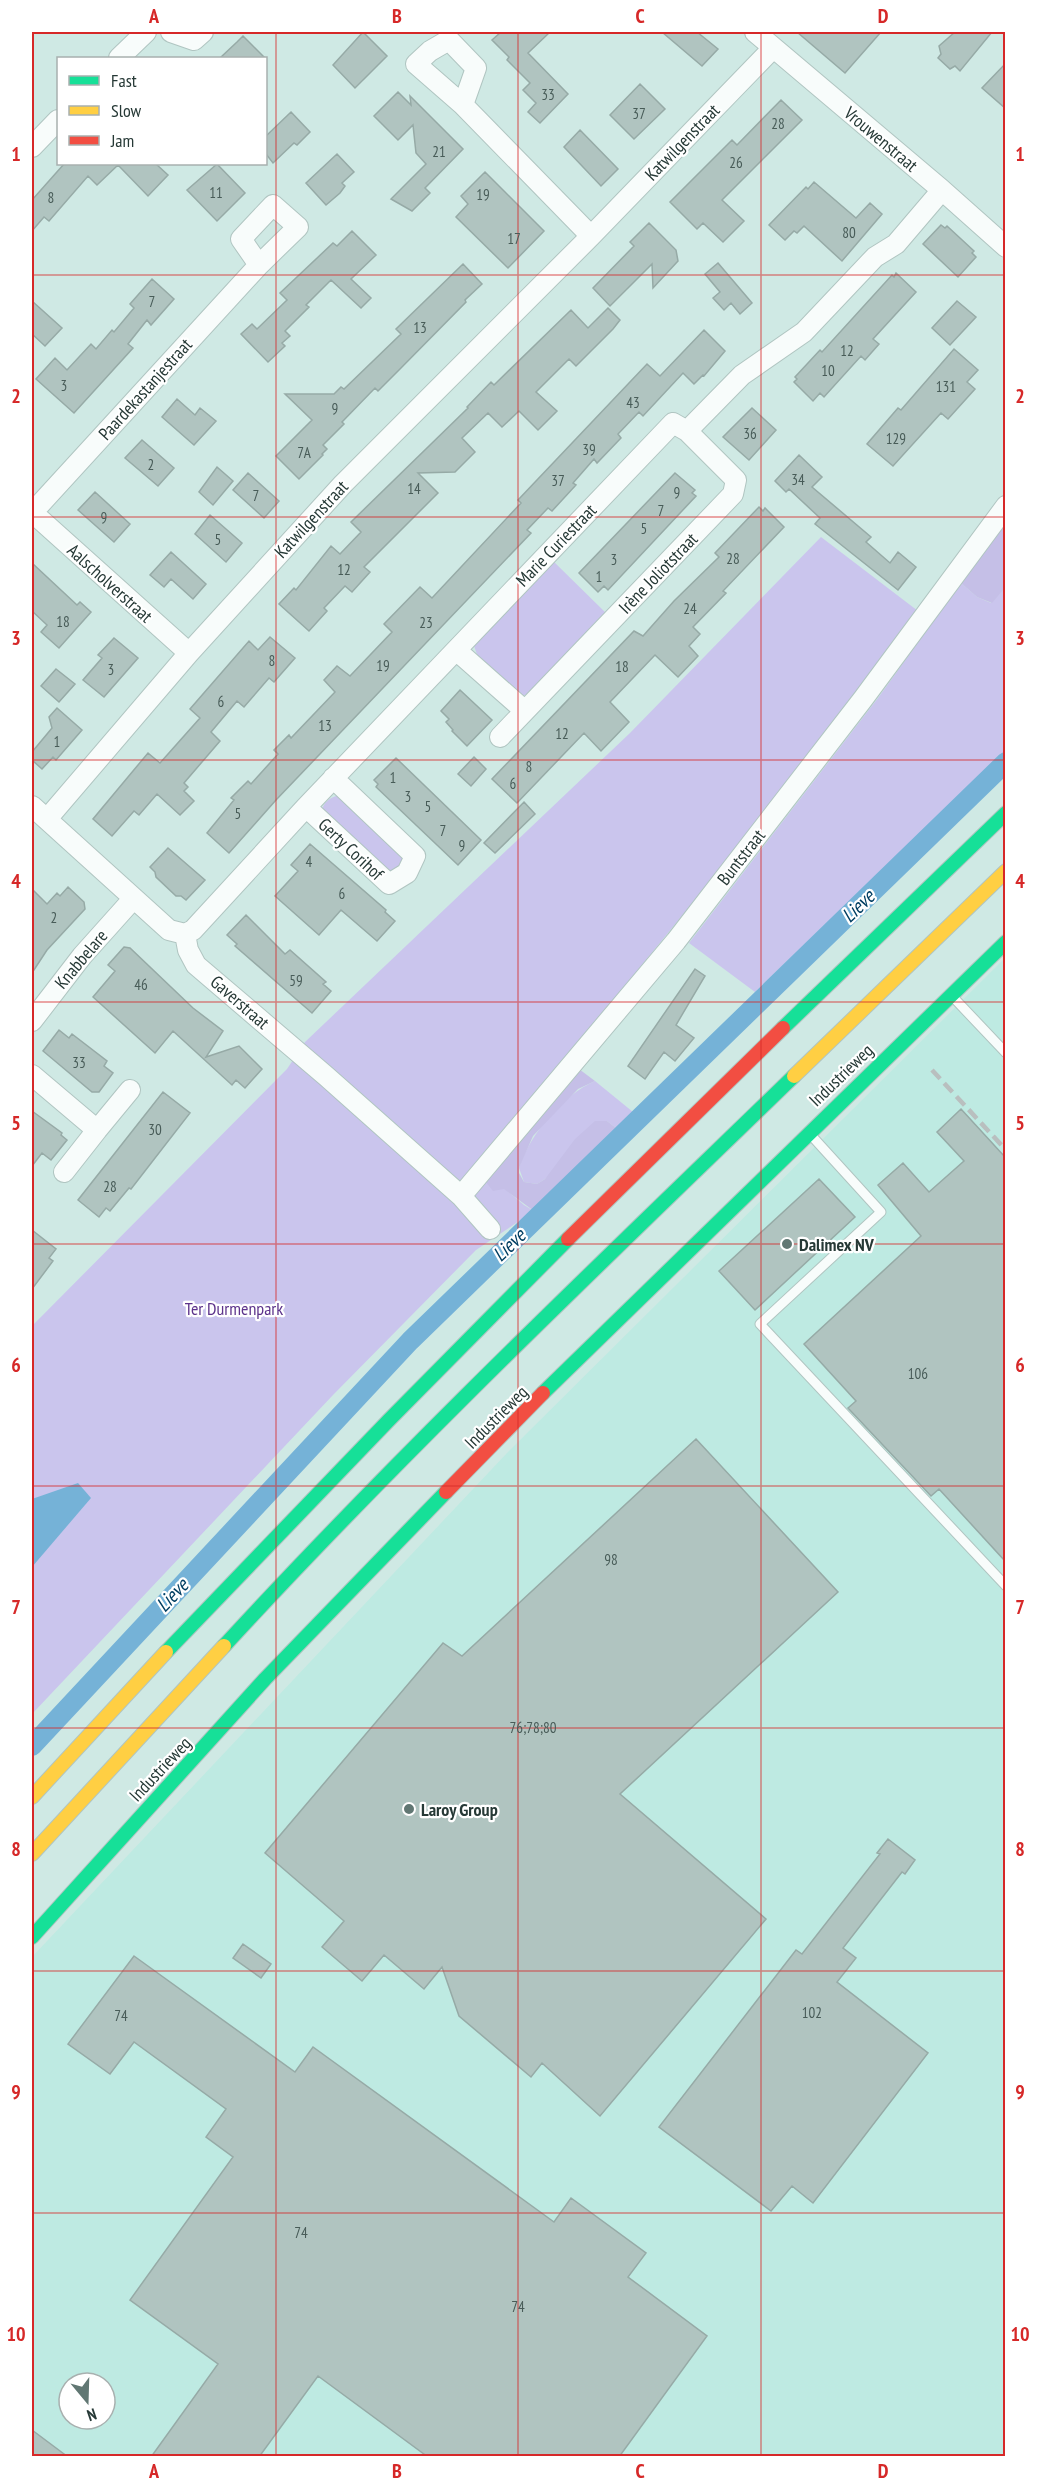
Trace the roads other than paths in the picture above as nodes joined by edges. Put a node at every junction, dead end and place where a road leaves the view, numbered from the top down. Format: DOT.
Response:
graph roads {
  1 [pos="146,32"];
  2 [pos="171,32"];
  3 [pos="202,32"];
  4 [pos="755,32"];
  5 [pos="773,48"];
  6 [pos="120,57"];
  7 [pos="463,105"];
  8 [pos="57,121"];
  9 [pos="32,147"];
  10 [pos="942,190"];
  11 [pos="591,236"];
  12 [pos="1005,247"];
  13 [pos="259,265"];
  14 [pos="687,431"];
  15 [pos="1005,506"];
  16 [pos="32,512"];
  17 [pos="456,650"];
  18 [pos="189,653"];
  19 [pos="525,711"];
  20 [pos="500,737"];
  21 [pos="333,778"];
  22 [pos="32,806"];
  23 [pos="306,807"];
  24 [pos="1005,813"];
  25 [pos="47,819"];
  26 [pos="1005,871"];
  27 [pos="133,898"];
  28 [pos="185,934"];
  29 [pos="1005,942"];
  30 [pos="951,994"];
  31 [pos="32,1021"];
  32 [pos="1005,1053"];
  33 [pos="32,1075"];
  34 [pos="130,1090"];
  35 [pos="97,1130"];
  36 [pos="808,1132"];
  37 [pos="64,1172"];
  38 [pos="461,1196"];
  39 [pos="490,1229"];
  40 [pos="1005,1586"];
  41 [pos="32,1797"];
  42 [pos="32,1854"];
  43 [pos="32,1937"];
  1 -- 6 [label="street"];
  2 -- 3 [label="street"];
  4 -- 5 [label="street, Vrouwenstraat"];
  5 -- 10 [label="street, Vrouwenstraat"];
  5 -- 11 [label="street, Katwilgenstraat"];
  7 -- 11 [label="street"];
  8 -- 9 [label="street"];
  10 -- 12 [label="street, Vrouwenstraat"];
  10 -- 14 [label="street"];
  11 -- 18 [label="street, Katwilgenstraat"];
  13 -- 16 [label="street, Paardekastanjestraat"];
  14 -- 17 [label="street, Marie Curiestraat"];
  14 -- 19 [label="street, Irène Joliotstraat"];
  15 -- 38 [label="street, Buntstraat"];
  16 -- 18 [label="street, Aalscholverstraat"];
  17 -- 19 [label="street"];
  17 -- 21 [label="street, Marie Curiestraat"];
  18 -- 25 [label="street, Katwilgenstraat"];
  19 -- 20 [label="street, Irène Joliotstraat"];
  21 -- 23 [label="street, Marie Curiestraat"];
  21 -- 23 [label="street, Gerty Corihof"];
  22 -- 25 [label="street"];
  23 -- 28 [label="street, Marie Curiestraat"];
  24 -- 41 [label="main road"];
  25 -- 27 [label="street"];
  26 -- 42 [label="main road, Industrieweg"];
  27 -- 28 [label="street"];
  27 -- 31 [label="street, Knabbelare"];
  28 -- 38 [label="street, Gaverstraat"];
  29 -- 30 [label="main road, Industrieweg"];
  30 -- 32 [label="lane"];
  30 -- 36 [label="main road, Industrieweg"];
  33 -- 35 [label="street"];
  34 -- 35 [label="street"];
  35 -- 37 [label="street"];
  36 -- 40 [label="lane"];
  36 -- 43 [label="main road, Industrieweg"];
  38 -- 39 [label="street, Gaverstraat"];
}
